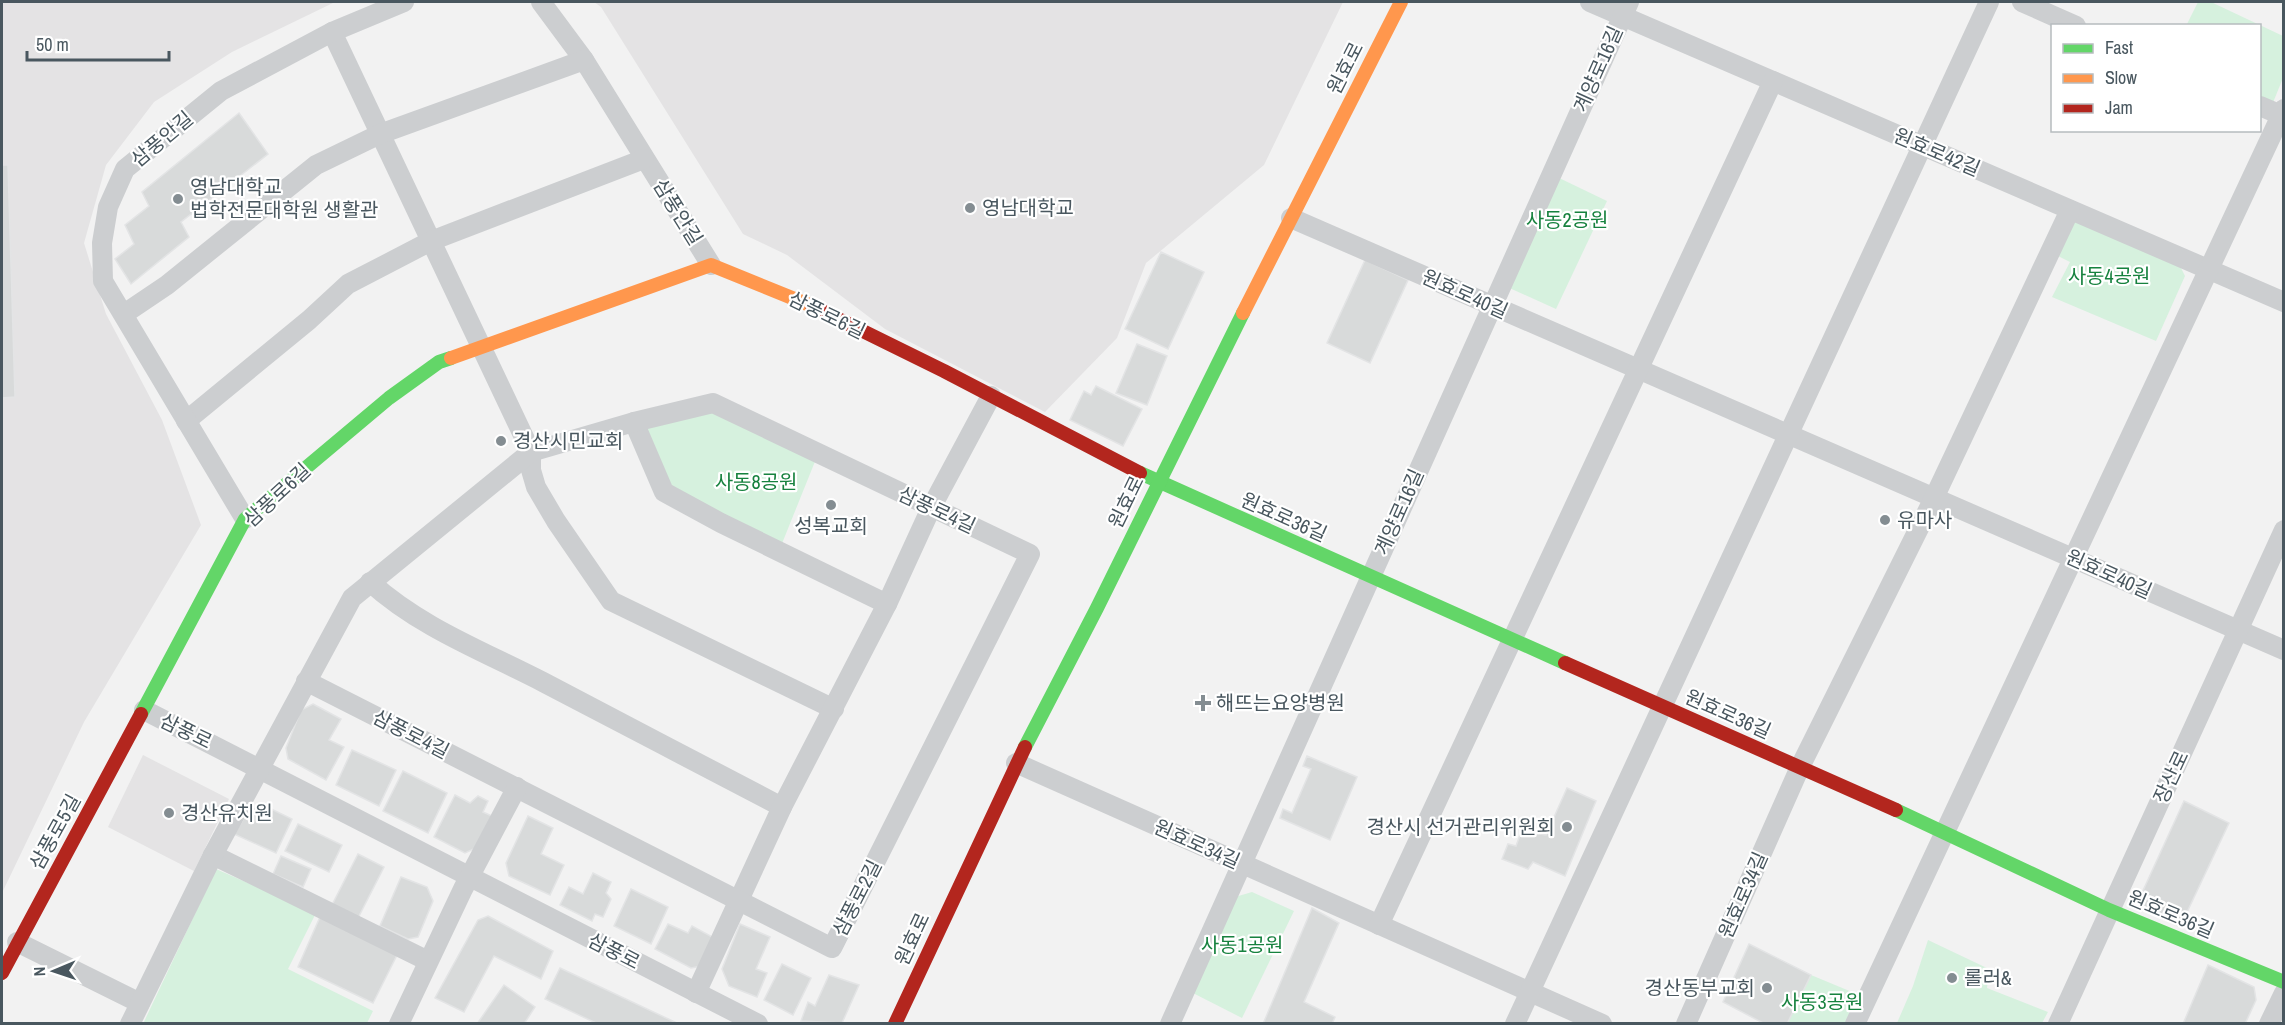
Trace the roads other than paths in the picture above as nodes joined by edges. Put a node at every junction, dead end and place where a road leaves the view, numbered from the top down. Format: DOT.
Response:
graph roads {
  1 [pos="404,2"];
  2 [pos="541,2"];
  3 [pos="1401,2"];
  4 [pos="1590,2"];
  5 [pos="1989,2"];
  6 [pos="2022,2"];
  7 [pos="1625,9"];
  8 [pos="2072,24"];
  9 [pos="332,32"];
  10 [pos="584,60"];
  11 [pos="1773,81"];
  12 [pos="2261,107"];
  13 [pos="2282,112"];
  14 [pos="380,134"];
  15 [pos="1922,146"];
  16 [pos="644,159"];
  17 [pos="2070,210"];
  18 [pos="1291,218"];
  19 [pos="431,241"];
  20 [pos="711,265"];
  21 [pos="2208,269"];
  22 [pos="2283,302"];
  23 [pos="1492,306"];
  24 [pos="124,314"];
  25 [pos="482,346"];
  26 [pos="1639,369"];
  27 [pos="991,396"];
  28 [pos="186,421"];
  29 [pos="634,422"];
  30 [pos="1788,434"];
  31 [pos="531,452"];
  32 [pos="1157,482"];
  33 [pos="1934,498"];
  34 [pos="932,508"];
  35 [pos="245,519"];
  36 [pos="2283,530"];
  37 [pos="2073,558"];
  38 [pos="1370,577"];
  39 [pos="370,582"];
  40 [pos="887,604"];
  41 [pos="2238,631"];
  42 [pos="1512,640"];
  43 [pos="2283,650"];
  44 [pos="306,681"];
  45 [pos="1662,706"];
  46 [pos="834,709"];
  47 [pos="144,710"];
  48 [pos="929,756"];
  49 [pos="1016,763"];
  50 [pos="1800,767"];
  51 [pos="260,768"];
  52 [pos="517,787"];
  53 [pos="782,807"];
  54 [pos="1945,832"];
  55 [pos="213,855"];
  56 [pos="1242,864"];
  57 [pos="470,877"];
  58 [pos="739,901"];
  59 [pos="2109,910"];
  60 [pos="1379,925"];
  61 [pos="17,942"];
  62 [pos="428,962"];
  63 [pos="2,973"];
  64 [pos="2283,982"];
  65 [pos="1529,991"];
  66 [pos="696,993"];
  67 [pos="2283,993"];
  68 [pos="140,1003"];
  69 [pos="130,1023"];
  70 [pos="399,1023"];
  71 [pos="758,1023"];
  72 [pos="895,1023"];
  73 [pos="1170,1023"];
  74 [pos="1515,1023"];
  75 [pos="1602,1023"];
  76 [pos="1686,1023"];
  77 [pos="1855,1023"];
  78 [pos="2058,1023"];
  79 [pos="2270,1023"];
  1 -- 9 [label="street, 삼풍안길"];
  2 -- 10 [label="street, 삼풍안길"];
  3 -- 18 [label="street, 원효로"];
  4 -- 7 [label="street, 원효로42길"];
  5 -- 15 [label="street"];
  6 -- 8 [label="street"];
  7 -- 11 [label="street, 원효로42길"];
  7 -- 23 [label="street, 계양로16길"];
  9 -- 14 [label="street"];
  9 -- 24 [label="street, 삼풍안길"];
  10 -- 14 [label="street"];
  10 -- 16 [label="street, 삼풍안길"];
  11 -- 15 [label="street, 원효로42길"];
  11 -- 26 [label="street"];
  12 -- 13 [label="street"];
  13 -- 21 [label="street"];
  14 -- 19 [label="street"];
  14 -- 24 [label="street"];
  15 -- 17 [label="street, 원효로42길"];
  15 -- 30 [label="street"];
  16 -- 19 [label="street, 삼풍안길"];
  16 -- 20 [label="street, 삼풍안길"];
  17 -- 21 [label="street, 원효로42길"];
  17 -- 33 [label="street"];
  18 -- 23 [label="street, 원효로40길"];
  18 -- 32 [label="street, 원효로"];
  19 -- 25 [label="street"];
  19 -- 28 [label="street, 삼풍안길"];
  20 -- 25 [label="street, 삼풍로6길"];
  20 -- 27 [label="street, 삼풍로6길"];
  21 -- 22 [label="street, 원효로42길"];
  21 -- 37 [label="street"];
  23 -- 26 [label="street, 원효로40길"];
  23 -- 38 [label="street, 계양로16길"];
  24 -- 28 [label="street, 삼풍안길"];
  25 -- 31 [label="street"];
  25 -- 35 [label="street, 삼풍로6길"];
  26 -- 30 [label="street, 원효로40길"];
  26 -- 42 [label="street"];
  27 -- 32 [label="street, 삼풍로6길"];
  27 -- 34 [label="street"];
  28 -- 35 [label="street, 삼풍안길"];
  29 -- 31 [label="street, 삼풍로4길"];
  29 -- 34 [label="street, 삼풍로4길"];
  29 -- 40 [label="street"];
  30 -- 33 [label="street, 원효로40길"];
  30 -- 45 [label="street"];
  31 -- 39 [label="street, 삼풍로4길"];
  31 -- 46 [label="street"];
  32 -- 38 [label="street, 원효로36길"];
  32 -- 49 [label="street, 원효로"];
  33 -- 37 [label="street, 원효로40길"];
  33 -- 50 [label="street"];
  34 -- 40 [label="street"];
  34 -- 48 [label="street, 삼풍로4길"];
  35 -- 47 [label="street, 삼풍로6길"];
  36 -- 41 [label="street, 장산로"];
  37 -- 41 [label="street, 원효로40길"];
  37 -- 54 [label="street"];
  38 -- 42 [label="street, 원효로36길"];
  38 -- 56 [label="street, 계양로16길"];
  39 -- 44 [label="street, 삼풍로4길"];
  39 -- 53 [label="street"];
  40 -- 46 [label="street"];
  41 -- 43 [label="street, 원효로40길"];
  41 -- 59 [label="street, 장산로"];
  42 -- 45 [label="street, 원효로36길"];
  42 -- 60 [label="street"];
  44 -- 51 [label="street, 삼풍로4길"];
  44 -- 52 [label="street, 삼풍로4길"];
  45 -- 50 [label="street, 원효로36길"];
  45 -- 65 [label="street"];
  46 -- 53 [label="street"];
  47 -- 51 [label="street, 삼풍로"];
  47 -- 61 [label="street, 삼풍로5길"];
  48 -- 58 [label="street, 삼풍로2길"];
  49 -- 56 [label="street, 원효로34길"];
  49 -- 72 [label="street, 원효로"];
  50 -- 54 [label="street, 원효로36길"];
  50 -- 76 [label="street, 원효로34길"];
  51 -- 55 [label="street"];
  51 -- 57 [label="street, 삼풍로"];
  52 -- 57 [label="street"];
  52 -- 58 [label="street, 삼풍로2길"];
  53 -- 58 [label="street"];
  54 -- 59 [label="street, 원효로36길"];
  54 -- 77 [label="street"];
  55 -- 62 [label="street"];
  55 -- 68 [label="street"];
  56 -- 60 [label="street, 원효로34길"];
  56 -- 73 [label="street, 계양로16길"];
  57 -- 62 [label="street"];
  57 -- 66 [label="street, 삼풍로"];
  58 -- 66 [label="street"];
  59 -- 64 [label="street, 원효로36길"];
  59 -- 78 [label="street, 장산로"];
  60 -- 65 [label="street, 원효로34길"];
  61 -- 63 [label="street, 삼풍로5길"];
  61 -- 68 [label="street"];
  62 -- 70 [label="street"];
  65 -- 74 [label="street"];
  65 -- 75 [label="street, 원효로34길"];
  66 -- 71 [label="street, 삼풍로"];
  67 -- 79 [label="street"];
  68 -- 69 [label="street"];
}
